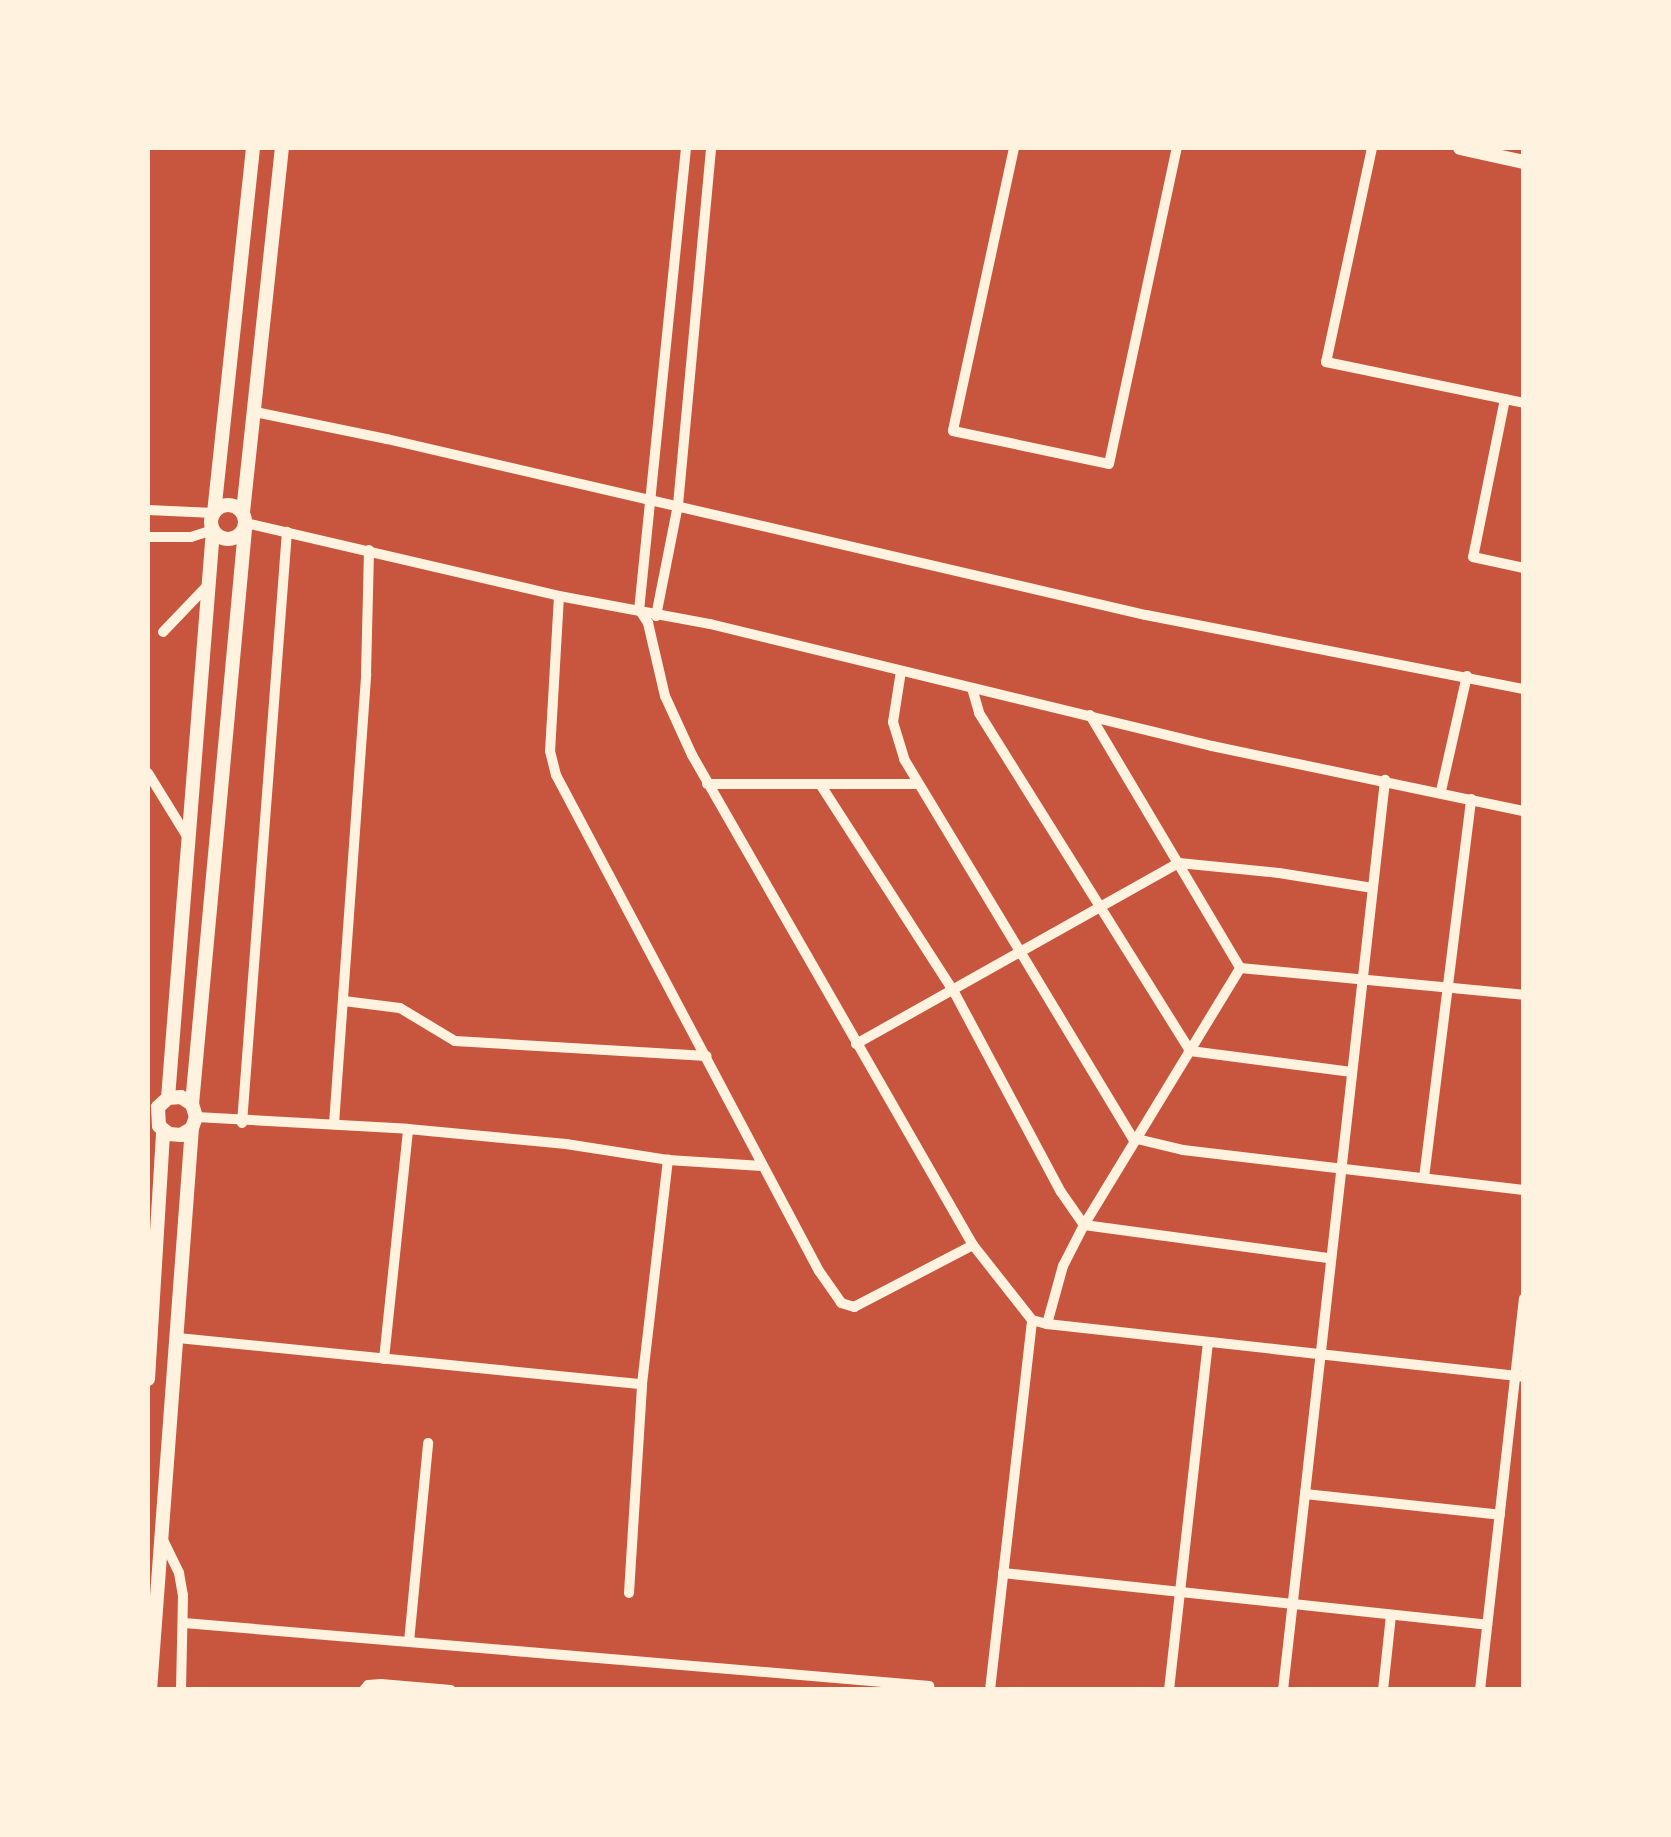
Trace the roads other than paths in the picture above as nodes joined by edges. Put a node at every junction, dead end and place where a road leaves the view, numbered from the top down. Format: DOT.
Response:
graph roads {
  1 [pos="253,148"];
  2 [pos="282,148"];
  3 [pos="686,148"];
  4 [pos="711,148"];
  5 [pos="1014,148"];
  6 [pos="1178,148"];
  7 [pos="1372,148"];
  8 [pos="1460,148"];
  9 [pos="1524,162"];
  10 [pos="1504,399"];
  11 [pos="1524,403"];
  12 [pos="254,412"];
  13 [pos="650,501"];
  14 [pos="678,505"];
  15 [pos="148,510"];
  16 [pos="214,513"];
  17 [pos="244,521"];
  18 [pos="212,530"];
  19 [pos="287,532"];
  20 [pos="148,536"];
  21 [pos="369,550"];
  22 [pos="1524,568"];
  23 [pos="208,584"];
  24 [pos="559,596"];
  25 [pos="639,609"];
  26 [pos="658,613"];
  27 [pos="648,624"];
  28 [pos="163,632"];
  29 [pos="901,671"];
  30 [pos="1467,676"];
  31 [pos="972,688"];
  32 [pos="1524,689"];
  33 [pos="1090,715"];
  34 [pos="148,772"];
  35 [pos="1385,780"];
  36 [pos="707,784"];
  37 [pos="820,784"];
  38 [pos="918,784"];
  39 [pos="1440,791"];
  40 [pos="1471,799"];
  41 [pos="1524,811"];
  42 [pos="188,838"];
  43 [pos="1178,864"];
  44 [pos="1372,888"];
  45 [pos="1100,906"];
  46 [pos="1020,952"];
  47 [pos="1240,968"];
  48 [pos="1362,980"];
  49 [pos="1448,988"];
  50 [pos="953,990"];
  51 [pos="1524,995"];
  52 [pos="344,1001"];
  53 [pos="856,1044"];
  54 [pos="1190,1052"];
  55 [pos="707,1056"];
  56 [pos="1352,1072"];
  57 [pos="168,1098"];
  58 [pos="193,1117"];
  59 [pos="242,1122"];
  60 [pos="334,1124"];
  61 [pos="408,1129"];
  62 [pos="163,1131"];
  63 [pos="1133,1138"];
  64 [pos="668,1160"];
  65 [pos="762,1166"];
  66 [pos="1341,1169"];
  67 [pos="1424,1178"];
  68 [pos="1524,1190"];
  69 [pos="1084,1225"];
  70 [pos="973,1245"];
  71 [pos="1328,1258"];
  72 [pos="1524,1298"];
  73 [pos="1032,1320"];
  74 [pos="1047,1324"];
  75 [pos="178,1338"];
  76 [pos="1208,1342"];
  77 [pos="1320,1352"];
  78 [pos="384,1359"];
  79 [pos="1520,1376"];
  80 [pos="148,1379"];
  81 [pos="642,1384"];
  82 [pos="428,1443"];
  83 [pos="1305,1494"];
  84 [pos="1500,1515"];
  85 [pos="163,1540"];
  86 [pos="1003,1573"];
  87 [pos="1180,1592"];
  88 [pos="629,1593"];
  89 [pos="1292,1604"];
  90 [pos="1391,1614"];
  91 [pos="184,1623"];
  92 [pos="1487,1625"];
  93 [pos="408,1642"];
  94 [pos="929,1686"];
  95 [pos="150,1690"];
  96 [pos="181,1690"];
  97 [pos="364,1690"];
  98 [pos="451,1690"];
  99 [pos="990,1690"];
  100 [pos="1170,1690"];
  101 [pos="1284,1690"];
  102 [pos="1382,1690"];
  103 [pos="1480,1690"];
  1 -- 16 [label="main road"];
  2 -- 12 [label="main road"];
  3 -- 13 [label="street"];
  4 -- 14 [label="street"];
  5 -- 6 [label="street"];
  7 -- 10 [label="street"];
  8 -- 9 [label="main road"];
  10 -- 11 [label="street"];
  10 -- 22 [label="street"];
  12 -- 13 [label="street"];
  12 -- 17 [label="main road"];
  13 -- 14 [label="street"];
  13 -- 25 [label="street"];
  14 -- 26 [label="street"];
  14 -- 30 [label="street"];
  15 -- 16 [label="street"];
  16 -- 17 [label="main road"];
  16 -- 18 [label="main road"];
  17 -- 18 [label="main road"];
  17 -- 19 [label="street"];
  17 -- 58 [label="main road"];
  18 -- 20 [label="street"];
  18 -- 23 [label="main road"];
  19 -- 21 [label="street"];
  19 -- 59 [label="street"];
  21 -- 24 [label="street"];
  21 -- 52 [label="street"];
  23 -- 28 [label="street"];
  23 -- 42 [label="main road"];
  24 -- 25 [label="street"];
  24 -- 55 [label="street"];
  25 -- 26 [label="street"];
  25 -- 27 [label="street"];
  26 -- 27 [label="street"];
  26 -- 29 [label="street"];
  27 -- 36 [label="street"];
  29 -- 31 [label="street"];
  29 -- 38 [label="street"];
  30 -- 32 [label="street"];
  30 -- 39 [label="street"];
  31 -- 33 [label="street"];
  31 -- 45 [label="street"];
  33 -- 35 [label="street"];
  33 -- 43 [label="street"];
  34 -- 42 [label="street"];
  35 -- 39 [label="street"];
  35 -- 44 [label="street"];
  36 -- 37 [label="street"];
  36 -- 53 [label="street"];
  37 -- 38 [label="street"];
  37 -- 50 [label="street"];
  38 -- 46 [label="street"];
  39 -- 40 [label="street"];
  40 -- 41 [label="street"];
  40 -- 49 [label="street"];
  42 -- 57 [label="main road"];
  43 -- 44 [label="street"];
  43 -- 45 [label="street"];
  43 -- 47 [label="street"];
  44 -- 48 [label="street"];
  45 -- 46 [label="street"];
  45 -- 54 [label="street"];
  46 -- 50 [label="street"];
  46 -- 63 [label="street"];
  47 -- 48 [label="street"];
  47 -- 54 [label="street"];
  48 -- 49 [label="street"];
  48 -- 56 [label="street"];
  49 -- 51 [label="street"];
  49 -- 67 [label="street"];
  50 -- 53 [label="street"];
  50 -- 69 [label="street"];
  52 -- 55 [label="street"];
  52 -- 60 [label="street"];
  53 -- 70 [label="street"];
  54 -- 56 [label="street"];
  54 -- 63 [label="street"];
  55 -- 65 [label="street"];
  56 -- 66 [label="street"];
  57 -- 58 [label="main road"];
  57 -- 62 [label="main road"];
  58 -- 59 [label="street"];
  58 -- 62 [label="main road"];
  58 -- 75 [label="main road"];
  59 -- 60 [label="street"];
  60 -- 61 [label="street"];
  61 -- 64 [label="street"];
  61 -- 78 [label="street"];
  62 -- 80 [label="main road"];
  63 -- 66 [label="street"];
  63 -- 69 [label="street"];
  64 -- 65 [label="street"];
  64 -- 81 [label="street"];
  65 -- 70 [label="street"];
  66 -- 67 [label="street"];
  66 -- 71 [label="street"];
  67 -- 68 [label="street"];
  69 -- 71 [label="street"];
  69 -- 74 [label="street"];
  70 -- 73 [label="street"];
  71 -- 77 [label="street"];
  72 -- 79 [label="street"];
  73 -- 74 [label="street"];
  73 -- 86 [label="street"];
  74 -- 76 [label="street"];
  75 -- 78 [label="street"];
  75 -- 85 [label="main road"];
  76 -- 77 [label="street"];
  76 -- 87 [label="street"];
  77 -- 79 [label="street"];
  77 -- 83 [label="street"];
  78 -- 81 [label="street"];
  79 -- 84 [label="street"];
  81 -- 88 [label="street"];
  82 -- 93 [label="street"];
  83 -- 84 [label="street"];
  83 -- 89 [label="street"];
  84 -- 92 [label="street"];
  85 -- 91 [label="street"];
  85 -- 95 [label="main road"];
  86 -- 87 [label="street"];
  86 -- 99 [label="street"];
  87 -- 89 [label="street"];
  87 -- 100 [label="street"];
  89 -- 90 [label="street"];
  89 -- 101 [label="street"];
  90 -- 92 [label="street"];
  90 -- 102 [label="street"];
  91 -- 93 [label="street"];
  91 -- 96 [label="street"];
  92 -- 103 [label="street"];
  93 -- 94 [label="street"];
  97 -- 98 [label="street"];
}
